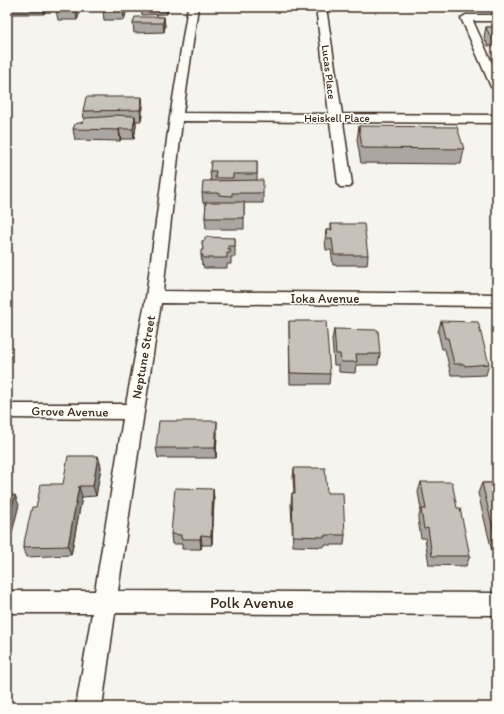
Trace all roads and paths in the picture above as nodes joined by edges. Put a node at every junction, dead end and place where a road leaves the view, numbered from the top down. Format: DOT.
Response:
graph roads {
  1 [pos="193,7"];
  2 [pos="321,7"];
  3 [pos="497,18"];
  4 [pos="497,87"];
  5 [pos="176,118"];
  6 [pos="334,118"];
  7 [pos="497,119"];
  8 [pos="345,184"];
  9 [pos="154,297"];
  10 [pos="497,300"];
  11 [pos="7,411"];
  12 [pos="134,412"];
  13 [pos="105,601"];
  14 [pos="7,602"];
  15 [pos="497,604"];
  16 [pos="89,707"];
  1 -- 5 [label="street, Neptune Street"];
  2 -- 6 [label="street, Lucas Place"];
  3 -- 4 [label="street"];
  5 -- 6 [label="street, Heiskell Place"];
  5 -- 9 [label="street, Neptune Street"];
  6 -- 7 [label="street, Heiskell Place"];
  6 -- 8 [label="street, Lucas Place"];
  9 -- 10 [label="street, Ioka Avenue"];
  9 -- 12 [label="street, Neptune Street"];
  11 -- 12 [label="street, Grove Avenue"];
  12 -- 13 [label="street, Neptune Street"];
  13 -- 14 [label="street, Polk Avenue"];
  13 -- 15 [label="street, Polk Avenue"];
  13 -- 16 [label="street, Neptune Street"];
}
